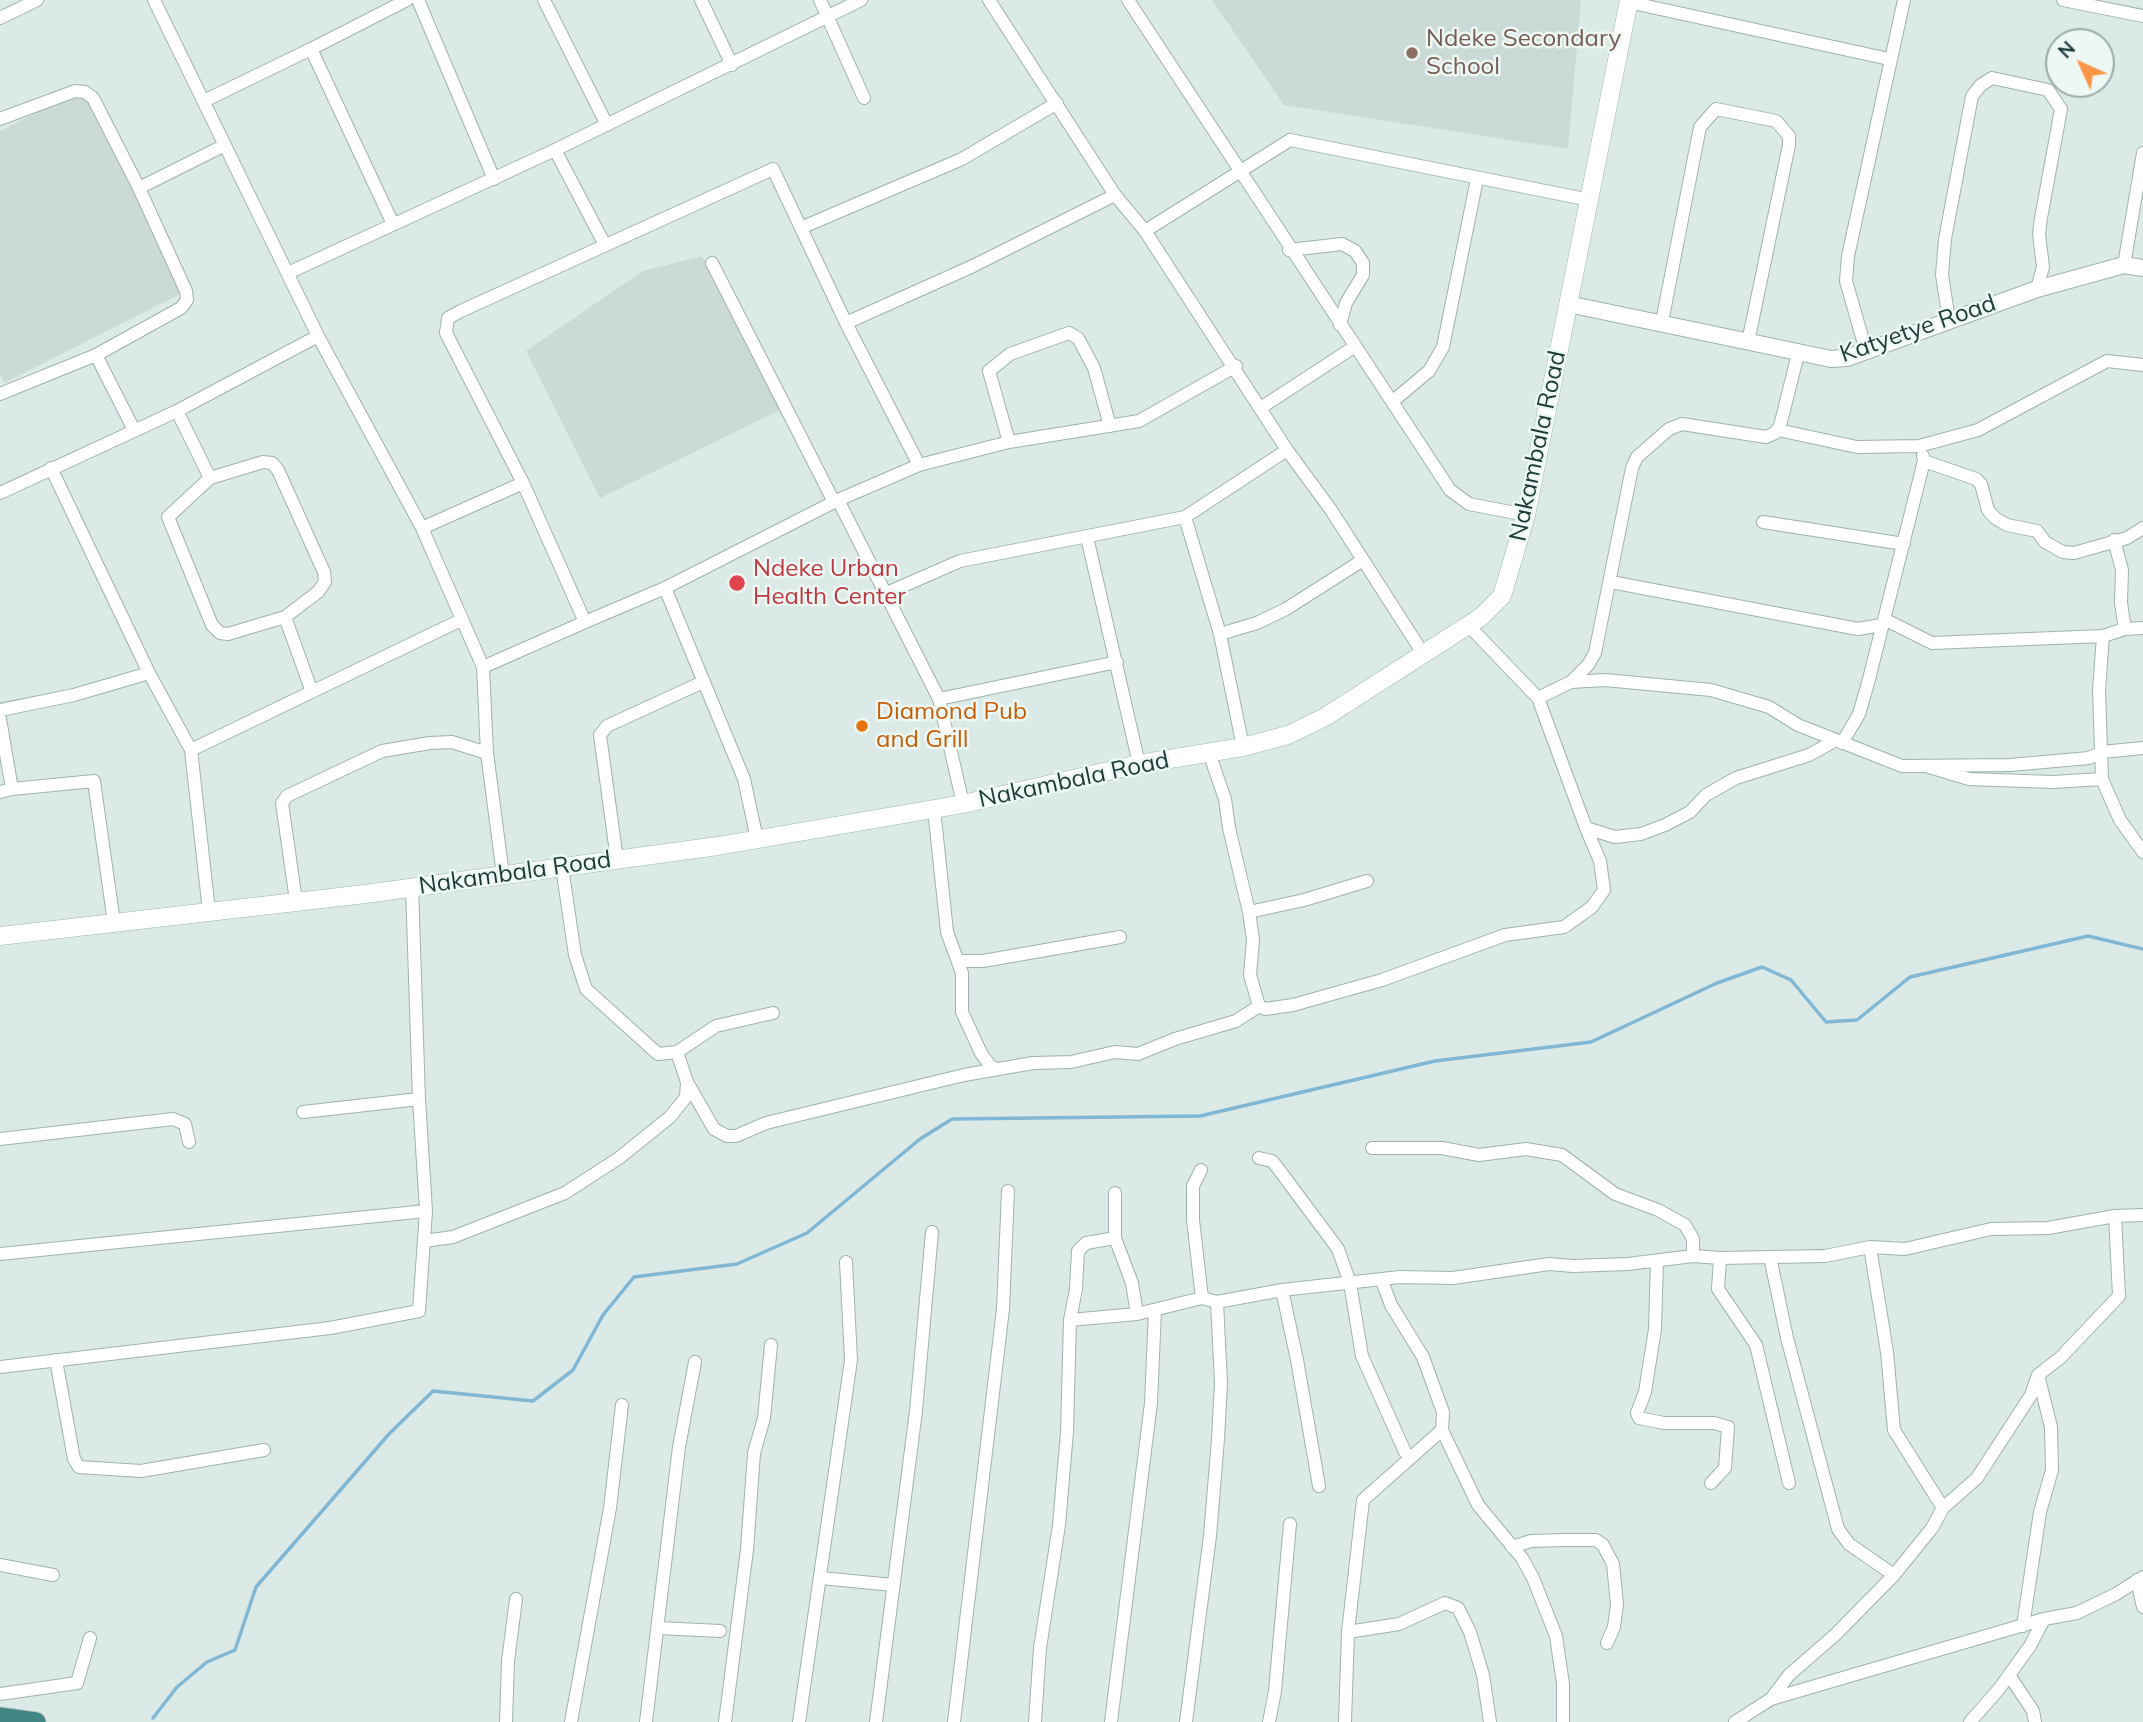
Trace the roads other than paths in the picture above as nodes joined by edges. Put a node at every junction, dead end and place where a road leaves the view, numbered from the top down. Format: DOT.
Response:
graph roads {
  1 [pos="37,0"];
  2 [pos="155,0"];
  3 [pos="407,0"];
  4 [pos="418,0"];
  5 [pos="544,0"];
  6 [pos="701,0"];
  7 [pos="820,0"];
  8 [pos="861,0"];
  9 [pos="989,0"];
  10 [pos="1128,0"];
  11 [pos="1904,0"];
  12 [pos="2067,0"];
  13 [pos="1628,1"];
  14 [pos="826,16"];
  15 [pos="2143,16"];
  16 [pos="0,18"];
  17 [pos="311,49"];
  18 [pos="1889,59"];
  19 [pos="732,65"];
  20 [pos="864,98"];
  21 [pos="204,101"];
  22 [pos="1056,103"];
  23 [pos="0,119"];
  24 [pos="607,125"];
  25 [pos="226,145"];
  26 [pos="555,150"];
  27 [pos="2143,153"];
  28 [pos="1241,171"];
  29 [pos="494,179"];
  30 [pos="1477,179"];
  31 [pos="139,188"];
  32 [pos="1115,195"];
  33 [pos="1590,200"];
  34 [pos="393,224"];
  35 [pos="803,227"];
  36 [pos="1145,231"];
  37 [pos="605,245"];
  38 [pos="1289,250"];
  39 [pos="712,263"];
  40 [pos="2124,265"];
  41 [pos="2143,268"];
  42 [pos="288,273"];
  43 [pos="2038,289"];
  44 [pos="1568,304"];
  45 [pos="1949,320"];
  46 [pos="1662,321"];
  47 [pos="846,323"];
  48 [pos="1340,325"];
  49 [pos="318,336"];
  50 [pos="1748,342"];
  51 [pos="1354,347"];
  52 [pos="1866,351"];
  53 [pos="1798,354"];
  54 [pos="96,355"];
  55 [pos="2143,365"];
  56 [pos="1236,366"];
  57 [pos="0,394"];
  58 [pos="1393,401"];
  59 [pos="1262,407"];
  60 [pos="177,411"];
  61 [pos="1110,426"];
  62 [pos="134,430"];
  63 [pos="1777,430"];
  64 [pos="1009,442"];
  65 [pos="1919,446"];
  66 [pos="1287,450"];
  67 [pos="1924,461"];
  68 [pos="919,465"];
  69 [pos="51,468"];
  70 [pos="211,478"];
  71 [pos="523,483"];
  72 [pos="0,493"];
  73 [pos="836,501"];
  74 [pos="1526,515"];
  75 [pos="1185,517"];
  76 [pos="1763,522"];
  77 [pos="422,528"];
  78 [pos="2143,528"];
  79 [pos="1087,537"];
  80 [pos="2114,540"];
  81 [pos="1904,544"];
  82 [pos="1363,560"];
  83 [pos="1611,582"];
  84 [pos="665,588"];
  85 [pos="887,593"];
  86 [pos="285,617"];
  87 [pos="461,620"];
  88 [pos="585,622"];
  89 [pos="1884,622"];
  90 [pos="1468,625"];
  91 [pos="2143,628"];
  92 [pos="2125,629"];
  93 [pos="1220,634"];
  94 [pos="2103,636"];
  95 [pos="1424,655"];
  96 [pos="1117,662"];
  97 [pos="483,667"];
  98 [pos="149,673"];
  99 [pos="703,682"];
  100 [pos="1571,682"];
  101 [pos="312,692"];
  102 [pos="1538,698"];
  103 [pos="939,699"];
  104 [pos="0,710"];
  105 [pos="0,719"];
  106 [pos="1839,741"];
  107 [pos="1243,747"];
  108 [pos="2143,748"];
  109 [pos="191,750"];
  110 [pos="2102,752"];
  111 [pos="487,753"];
  112 [pos="1209,753"];
  113 [pos="1139,764"];
  114 [pos="1925,765"];
  115 [pos="2102,779"];
  116 [pos="6,790"];
  117 [pos="963,804"];
  118 [pos="934,809"];
  119 [pos="1586,828"];
  120 [pos="757,839"];
  121 [pos="2143,852"];
  122 [pos="617,860"];
  123 [pos="562,867"];
  124 [pos="503,875"];
  125 [pos="1367,881"];
  126 [pos="412,887"];
  127 [pos="296,901"];
  128 [pos="209,911"];
  129 [pos="1249,912"];
  130 [pos="114,923"];
  131 [pos="0,936"];
  132 [pos="1120,937"];
  133 [pos="958,961"];
  134 [pos="1259,1006"];
  135 [pos="773,1013"];
  136 [pos="677,1052"];
  137 [pos="998,1069"];
  138 [pos="687,1082"];
  139 [pos="419,1099"];
  140 [pos="303,1112"];
  141 [pos="0,1139"];
  142 [pos="189,1142"];
  143 [pos="1372,1148"];
  144 [pos="1259,1158"];
  145 [pos="1201,1170"];
  146 [pos="1008,1191"];
  147 [pos="1115,1193"];
  148 [pos="426,1211"];
  149 [pos="2143,1215"];
  150 [pos="2115,1216"];
  151 [pos="932,1232"];
  152 [pos="1115,1238"];
  153 [pos="424,1241"];
  154 [pos="1870,1247"];
  155 [pos="0,1254"];
  156 [pos="1693,1256"];
  157 [pos="1720,1258"];
  158 [pos="1770,1258"];
  159 [pos="1657,1261"];
  160 [pos="846,1262"];
  161 [pos="1382,1281"];
  162 [pos="1350,1283"];
  163 [pos="1282,1290"];
  164 [pos="1202,1298"];
  165 [pos="1217,1302"];
  166 [pos="1155,1310"];
  167 [pos="1137,1314"];
  168 [pos="1070,1320"];
  169 [pos="771,1345"];
  170 [pos="56,1360"];
  171 [pos="695,1362"];
  172 [pos="0,1367"];
  173 [pos="2038,1375"];
  174 [pos="622,1405"];
  175 [pos="1442,1430"];
  176 [pos="264,1450"];
  177 [pos="1405,1452"];
  178 [pos="1712,1483"];
  179 [pos="1789,1483"];
  180 [pos="1319,1486"];
  181 [pos="1943,1508"];
  182 [pos="1290,1524"];
  183 [pos="1512,1547"];
  184 [pos="0,1565"];
  185 [pos="53,1575"];
  186 [pos="1894,1575"];
  187 [pos="821,1577"];
  188 [pos="2140,1578"];
  189 [pos="893,1586"];
  190 [pos="516,1599"];
  191 [pos="2143,1607"];
  192 [pos="2044,1619"];
  193 [pos="2023,1626"];
  194 [pos="659,1628"];
  195 [pos="720,1631"];
  196 [pos="1348,1632"];
  197 [pos="90,1639"];
  198 [pos="1607,1643"];
  199 [pos="2009,1675"];
  200 [pos="0,1694"];
  201 [pos="1771,1699"];
  202 [pos="0,1717"];
  203 [pos="36,1722"];
  204 [pos="506,1722"];
  205 [pos="571,1722"];
  206 [pos="646,1722"];
  207 [pos="725,1722"];
  208 [pos="799,1722"];
  209 [pos="876,1722"];
  210 [pos="954,1722"];
  211 [pos="1035,1722"];
  212 [pos="1111,1722"];
  213 [pos="1186,1722"];
  214 [pos="1269,1722"];
  215 [pos="1345,1722"];
  216 [pos="1490,1722"];
  217 [pos="1563,1722"];
  218 [pos="1735,1722"];
  219 [pos="1970,1722"];
  220 [pos="2035,1722"];
  1 -- 16 [label="street"];
  2 -- 21 [label="street"];
  3 -- 17 [label="street"];
  4 -- 29 [label="street"];
  5 -- 24 [label="street"];
  6 -- 19 [label="street"];
  7 -- 14 [label="street"];
  8 -- 14 [label="street"];
  9 -- 22 [label="street"];
  10 -- 28 [label="street"];
  11 -- 18 [label="street"];
  12 -- 15 [label="street"];
  13 -- 18 [label="street"];
  13 -- 33 [label="main road, Nakambala Road"];
  14 -- 19 [label="street"];
  14 -- 20 [label="street"];
  17 -- 21 [label="street"];
  17 -- 34 [label="street"];
  18 -- 52 [label="street"];
  19 -- 24 [label="street"];
  21 -- 25 [label="street"];
  22 -- 32 [label="street"];
  22 -- 35 [label="street"];
  23 -- 31 [label="street"];
  24 -- 26 [label="street"];
  25 -- 31 [label="street"];
  25 -- 42 [label="street"];
  26 -- 29 [label="street"];
  26 -- 37 [label="street"];
  27 -- 40 [label="street"];
  28 -- 30 [label="street"];
  28 -- 36 [label="street"];
  28 -- 38 [label="street"];
  29 -- 34 [label="street"];
  30 -- 33 [label="street"];
  30 -- 58 [label="street"];
  31 -- 54 [label="street"];
  32 -- 36 [label="street"];
  32 -- 47 [label="street"];
  33 -- 44 [label="main road, Nakambala Road"];
  34 -- 42 [label="street"];
  35 -- 37 [label="street"];
  35 -- 47 [label="street"];
  36 -- 56 [label="street"];
  37 -- 71 [label="street"];
  38 -- 48 [label="street"];
  38 -- 48 [label="street"];
  39 -- 73 [label="street"];
  40 -- 41 [label="street, Katyetye Road"];
  40 -- 43 [label="street, Katyetye Road"];
  42 -- 49 [label="street"];
  43 -- 45 [label="street, Katyetye Road"];
  43 -- 45 [label="street"];
  44 -- 46 [label="street, Katyetye Road"];
  44 -- 74 [label="main road, Nakambala Road"];
  45 -- 52 [label="street, Katyetye Road"];
  46 -- 50 [label="street, Katyetye Road"];
  46 -- 50 [label="street"];
  47 -- 68 [label="street"];
  48 -- 51 [label="street"];
  49 -- 60 [label="street"];
  49 -- 77 [label="street"];
  50 -- 53 [label="street, Katyetye Road"];
  51 -- 58 [label="street"];
  51 -- 59 [label="street"];
  52 -- 53 [label="street, Katyetye Road"];
  53 -- 63 [label="street"];
  54 -- 57 [label="street"];
  54 -- 62 [label="street"];
  55 -- 65 [label="street"];
  56 -- 59 [label="street"];
  56 -- 61 [label="street"];
  58 -- 74 [label="street"];
  59 -- 66 [label="street"];
  60 -- 62 [label="street"];
  60 -- 70 [label="street"];
  61 -- 64 [label="street"];
  61 -- 64 [label="street"];
  62 -- 69 [label="street"];
  63 -- 65 [label="street"];
  63 -- 83 [label="street"];
  64 -- 68 [label="street"];
  65 -- 67 [label="street"];
  66 -- 75 [label="street"];
  66 -- 82 [label="street"];
  67 -- 80 [label="street"];
  67 -- 81 [label="street"];
  68 -- 73 [label="street"];
  69 -- 72 [label="street"];
  69 -- 98 [label="street"];
  70 -- 86 [label="street"];
  70 -- 86 [label="street"];
  71 -- 77 [label="street"];
  71 -- 88 [label="street"];
  73 -- 84 [label="street"];
  73 -- 85 [label="street"];
  74 -- 90 [label="main road, Nakambala Road"];
  75 -- 79 [label="street"];
  75 -- 93 [label="street"];
  76 -- 81 [label="street"];
  77 -- 87 [label="street"];
  78 -- 80 [label="street"];
  79 -- 85 [label="street"];
  79 -- 96 [label="street"];
  80 -- 92 [label="street"];
  81 -- 89 [label="street"];
  82 -- 93 [label="street"];
  82 -- 95 [label="street"];
  83 -- 89 [label="street"];
  83 -- 100 [label="street"];
  84 -- 88 [label="street"];
  84 -- 99 [label="street"];
  85 -- 103 [label="street"];
  86 -- 101 [label="street"];
  87 -- 97 [label="street"];
  87 -- 101 [label="street"];
  88 -- 97 [label="street"];
  89 -- 94 [label="street"];
  89 -- 106 [label="street"];
  90 -- 95 [label="main road, Nakambala Road"];
  90 -- 102 [label="street"];
  91 -- 92 [label="street"];
  92 -- 94 [label="street"];
  93 -- 107 [label="street"];
  94 -- 110 [label="street"];
  95 -- 107 [label="main road, Nakambala Road"];
  96 -- 103 [label="street"];
  96 -- 113 [label="street"];
  97 -- 111 [label="street"];
  98 -- 104 [label="street"];
  98 -- 109 [label="street"];
  99 -- 120 [label="street"];
  99 -- 122 [label="street"];
  100 -- 102 [label="street"];
  100 -- 106 [label="street"];
  101 -- 109 [label="street"];
  102 -- 119 [label="street"];
  103 -- 117 [label="street"];
  105 -- 116 [label="street"];
  106 -- 114 [label="street"];
  106 -- 119 [label="street"];
  107 -- 112 [label="main road, Nakambala Road"];
  108 -- 110 [label="street"];
  109 -- 128 [label="street"];
  110 -- 114 [label="street"];
  110 -- 115 [label="street"];
  111 -- 124 [label="street"];
  111 -- 127 [label="street"];
  112 -- 113 [label="main road, Nakambala Road"];
  112 -- 129 [label="street"];
  113 -- 117 [label="main road, Nakambala Road"];
  114 -- 115 [label="street"];
  115 -- 121 [label="street"];
  116 -- 130 [label="street"];
  117 -- 118 [label="main road, Nakambala Road"];
  118 -- 120 [label="main road, Nakambala Road"];
  118 -- 133 [label="street"];
  119 -- 134 [label="street"];
  120 -- 122 [label="main road, Nakambala Road"];
  122 -- 123 [label="main road, Nakambala Road"];
  123 -- 124 [label="main road, Nakambala Road"];
  123 -- 136 [label="street"];
  124 -- 126 [label="main road, Nakambala Road"];
  125 -- 129 [label="street"];
  126 -- 127 [label="main road, Nakambala Road"];
  126 -- 139 [label="street"];
  127 -- 128 [label="main road, Nakambala Road"];
  128 -- 130 [label="main road, Nakambala Road"];
  129 -- 134 [label="street"];
  130 -- 131 [label="main road, Nakambala Road"];
  132 -- 133 [label="street"];
  133 -- 137 [label="street"];
  134 -- 137 [label="street"];
  135 -- 136 [label="street"];
  136 -- 138 [label="street"];
  137 -- 138 [label="street"];
  138 -- 153 [label="street"];
  139 -- 140 [label="street"];
  139 -- 148 [label="street"];
  141 -- 142 [label="street"];
  143 -- 156 [label="street"];
  144 -- 162 [label="street"];
  145 -- 164 [label="street"];
  146 -- 210 [label="street"];
  147 -- 152 [label="street"];
  148 -- 153 [label="street"];
  148 -- 155 [label="street"];
  149 -- 150 [label="street"];
  150 -- 154 [label="street"];
  150 -- 173 [label="street"];
  151 -- 189 [label="street"];
  152 -- 167 [label="street"];
  152 -- 168 [label="street"];
  153 -- 170 [label="street"];
  154 -- 158 [label="street"];
  154 -- 181 [label="street"];
  156 -- 157 [label="street"];
  156 -- 159 [label="street"];
  157 -- 158 [label="street"];
  157 -- 179 [label="street"];
  158 -- 186 [label="street"];
  159 -- 161 [label="street"];
  159 -- 178 [label="street"];
  160 -- 187 [label="street"];
  161 -- 162 [label="street"];
  161 -- 175 [label="street"];
  162 -- 163 [label="street"];
  162 -- 177 [label="street"];
  163 -- 165 [label="street"];
  163 -- 180 [label="street"];
  164 -- 165 [label="street"];
  164 -- 166 [label="street"];
  165 -- 213 [label="street"];
  166 -- 167 [label="street"];
  166 -- 212 [label="street"];
  167 -- 168 [label="street"];
  168 -- 211 [label="street"];
  169 -- 207 [label="street"];
  170 -- 172 [label="street"];
  170 -- 176 [label="street"];
  171 -- 194 [label="street"];
  173 -- 181 [label="street"];
  173 -- 193 [label="street"];
  174 -- 205 [label="street"];
  175 -- 183 [label="street"];
  175 -- 196 [label="street"];
  181 -- 186 [label="street"];
  182 -- 214 [label="street"];
  183 -- 198 [label="street"];
  183 -- 217 [label="street"];
  184 -- 185 [label="street"];
  186 -- 201 [label="street"];
  187 -- 189 [label="street"];
  187 -- 208 [label="street"];
  188 -- 191 [label="street"];
  188 -- 192 [label="street"];
  189 -- 209 [label="street"];
  190 -- 204 [label="street"];
  192 -- 193 [label="street"];
  192 -- 199 [label="street"];
  193 -- 201 [label="street"];
  194 -- 195 [label="street"];
  194 -- 206 [label="street"];
  196 -- 215 [label="street"];
  196 -- 216 [label="street"];
  197 -- 200 [label="street"];
  199 -- 219 [label="street"];
  199 -- 220 [label="street"];
  201 -- 218 [label="street"];
  202 -- 203 [label="highway"];
}
